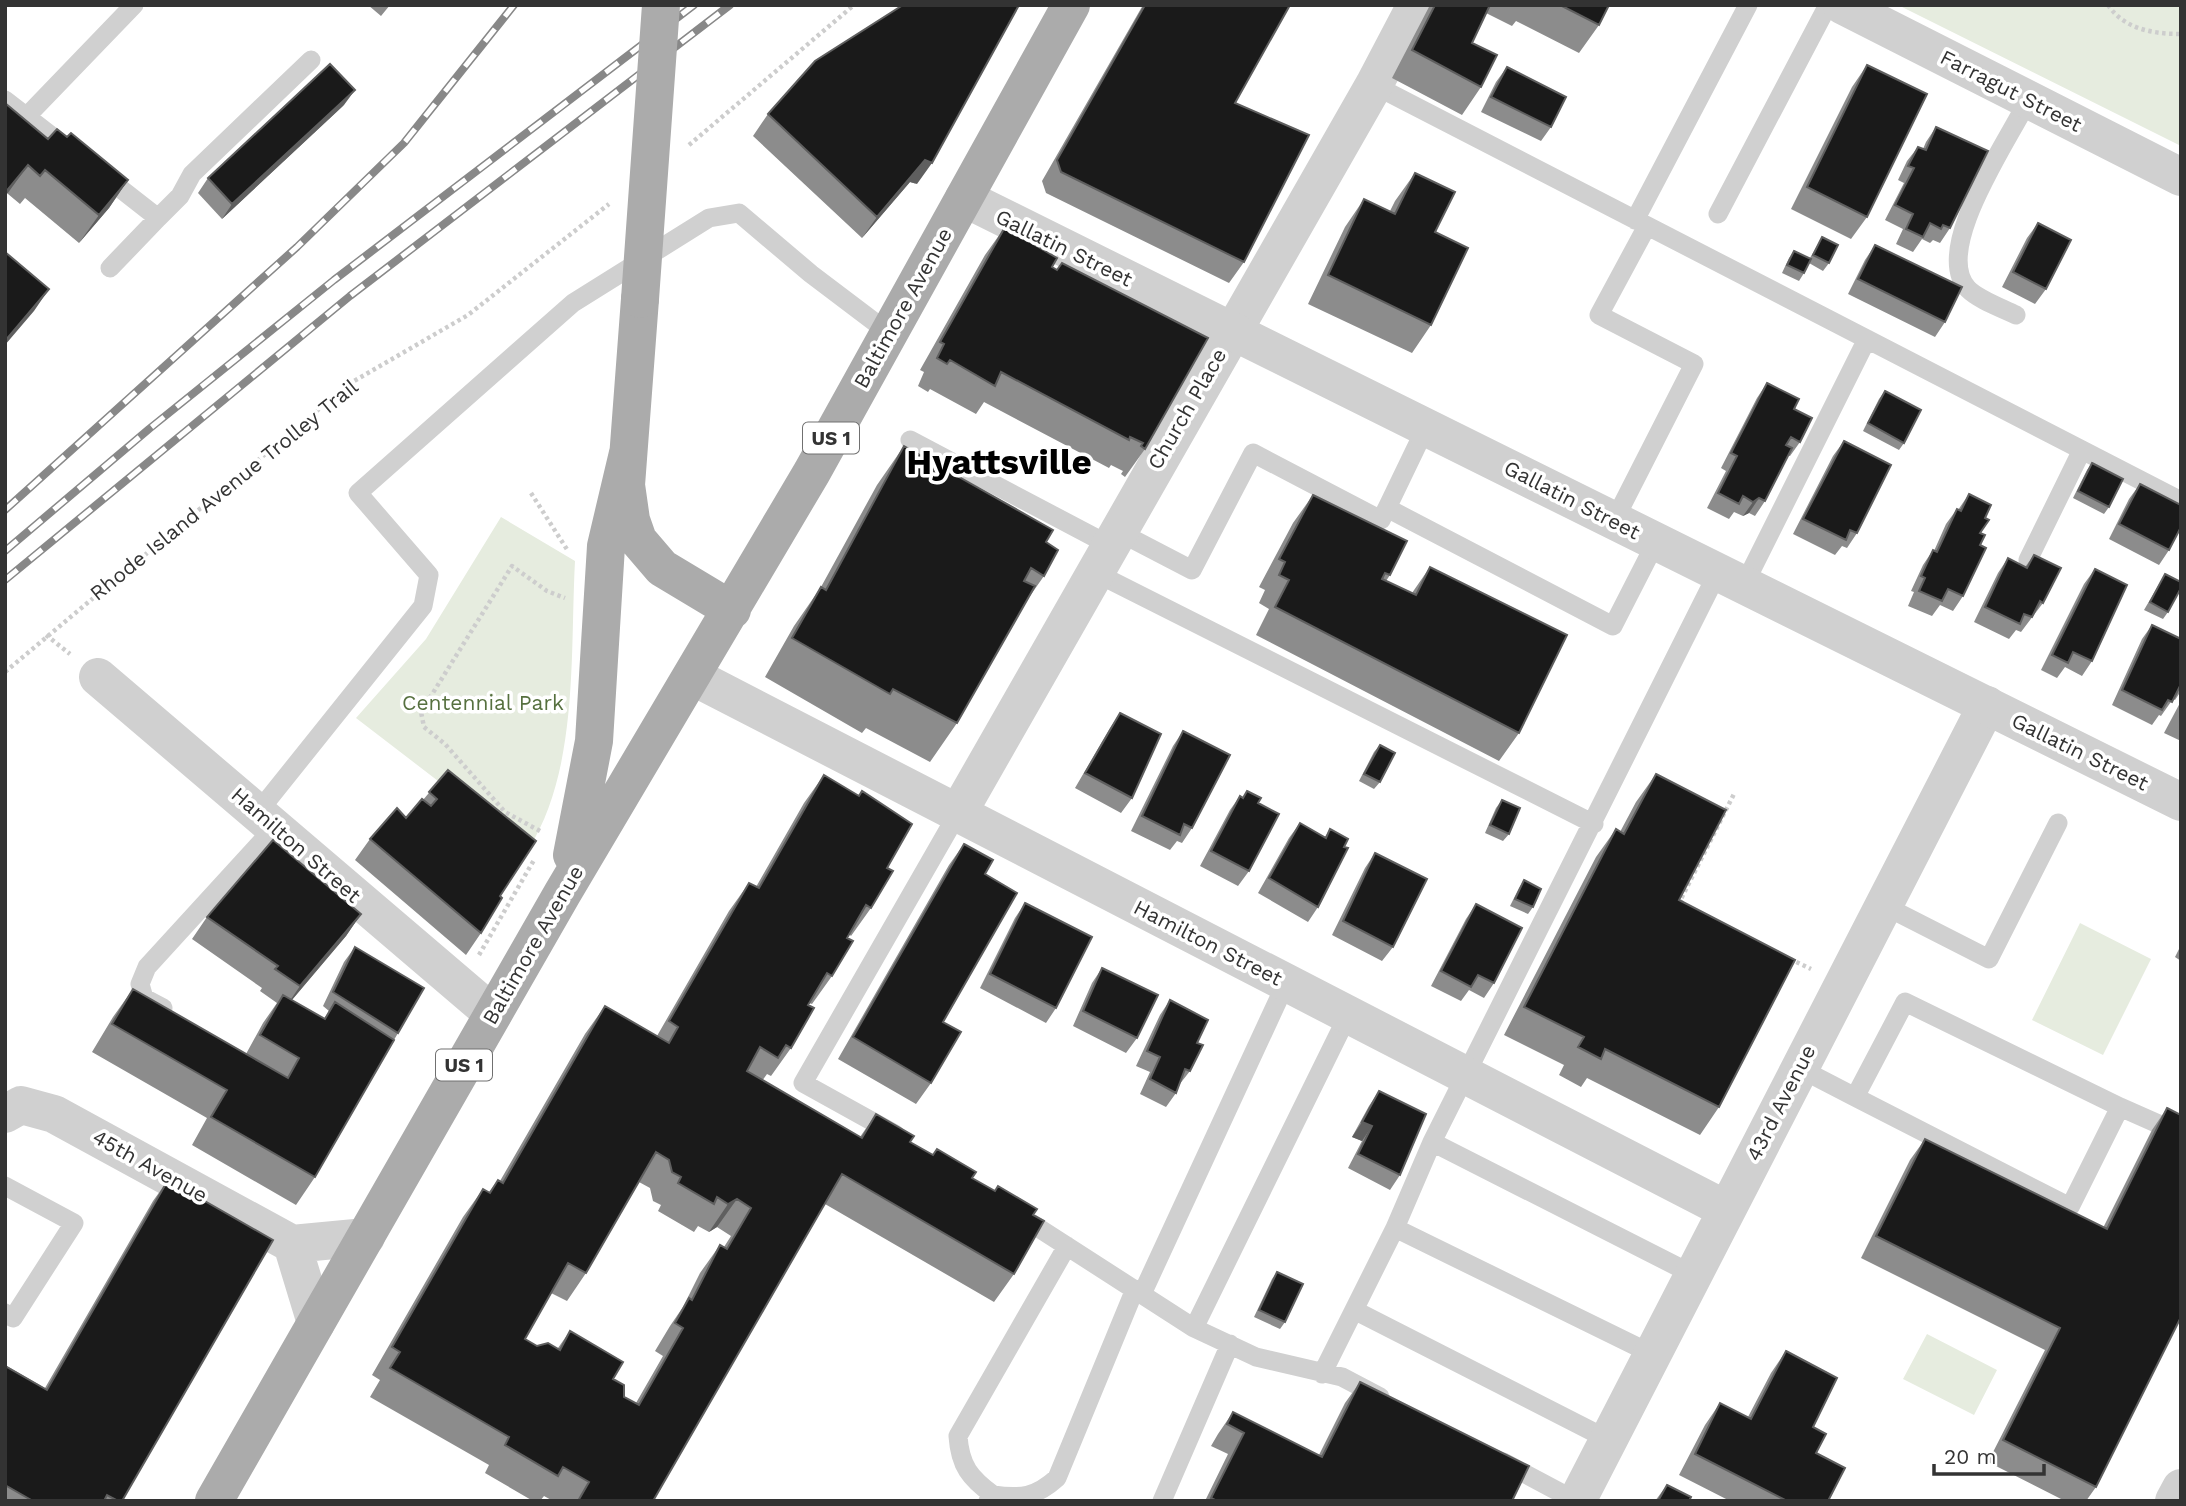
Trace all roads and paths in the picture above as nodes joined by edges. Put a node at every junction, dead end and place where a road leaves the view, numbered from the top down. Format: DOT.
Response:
graph roads {
  1 [pos="134,5"];
  2 [pos="662,5"];
  3 [pos="854,5"];
  4 [pos="1071,5"];
  5 [pos="1416,5"];
  6 [pos="1748,5"];
  7 [pos="1828,5"];
  8 [pos="1842,5"];
  9 [pos="2108,5"];
  10 [pos="2181,34"];
  11 [pos="311,60"];
  12 [pos="1374,85"];
  13 [pos="5,100"];
  14 [pos="2028,100"];
  15 [pos="27,116"];
  16 [pos="684,149"];
  17 [pos="2181,177"];
  18 [pos="964,198"];
  19 [pos="1718,214"];
  20 [pos="158,218"];
  21 [pos="587,220"];
  22 [pos="1641,223"];
  23 [pos="110,268"];
  24 [pos="2016,315"];
  25 [pos="1233,331"];
  26 [pos="889,333"];
  27 [pos="1867,339"];
  28 [pos="1426,427"];
  29 [pos="910,440"];
  30 [pos="2082,450"];
  31 [pos="628,453"];
  32 [pos="531,493"];
  33 [pos="2181,501"];
  34 [pos="1387,508"];
  35 [pos="1614,521"];
  36 [pos="1656,542"];
  37 [pos="1107,550"];
  38 [pos="571,557"];
  39 [pos="2028,560"];
  40 [pos="1731,578"];
  41 [pos="570,600"];
  42 [pos="732,610"];
  43 [pos="5,672"];
  44 [pos="692,676"];
  45 [pos="98,677"];
  46 [pos="1987,705"];
  47 [pos="1734,794"];
  48 [pos="2181,802"];
  49 [pos="958,813"];
  50 [pos="266,820"];
  51 [pos="2058,823"];
  52 [pos="1594,824"];
  53 [pos="548,835"];
  54 [pos="541,847"];
  55 [pos="562,894"];
  56 [pos="1883,905"];
  57 [pos="1692,907"];
  58 [pos="1786,956"];
  59 [pos="475,962"];
  60 [pos="1821,974"];
  61 [pos="1286,983"];
  62 [pos="493,1014"];
  63 [pos="1348,1014"];
  64 [pos="180,1018"];
  65 [pos="1799,1068"];
  66 [pos="1467,1075"];
  67 [pos="1855,1097"];
  68 [pos="2120,1107"];
  69 [pos="5,1114"];
  70 [pos="2181,1134"];
  71 [pos="1432,1142"];
  72 [pos="916,1147"];
  73 [pos="5,1186"];
  74 [pos="1005,1207"];
  75 [pos="1725,1209"];
  76 [pos="1395,1228"];
  77 [pos="366,1237"];
  78 [pos="292,1244"];
  79 [pos="1068,1246"];
  80 [pos="1692,1274"];
  81 [pos="1138,1291"];
  82 [pos="1354,1310"];
  83 [pos="5,1313"];
  84 [pos="316,1324"];
  85 [pos="1194,1328"];
  86 [pos="1230,1344"];
  87 [pos="1652,1354"];
  88 [pos="1322,1374"];
  89 [pos="1402,1408"];
  90 [pos="1609,1440"];
  91 [pos="1485,1453"];
  92 [pos="2181,1488"];
  93 [pos="990,1498"];
  94 [pos="214,1501"];
  95 [pos="1162,1501"];
  96 [pos="1576,1501"];
  97 [pos="2174,1501"];
  1 -- 15 [label="lane"];
  2 -- 31 [label="main road, bridge"];
  3 -- 16 [label="path"];
  4 -- 18 [label="main road, Baltimore Avenue / US 1"];
  5 -- 12 [label="street, Church Place"];
  6 -- 22 [label="lane"];
  7 -- 19 [label="lane"];
  8 -- 14 [label="street, Farragut Street"];
  9 -- 10 [label="path"];
  11 -- 20 [label="lane"];
  12 -- 22 [label="lane"];
  12 -- 25 [label="street, Church Place"];
  13 -- 15 [label="lane"];
  14 -- 17 [label="street, Farragut Street"];
  14 -- 24 [label="lane"];
  15 -- 20 [label="lane"];
  18 -- 25 [label="street, Gallatin Street"];
  18 -- 26 [label="main road, Baltimore Avenue / US 1"];
  20 -- 23 [label="lane"];
  21 -- 43 [label="path, Rhode Island Avenue Trolley Trail"];
  22 -- 27 [label="lane"];
  22 -- 35 [label="lane"];
  25 -- 28 [label="street, Gallatin Street"];
  25 -- 37 [label="street, Church Place"];
  26 -- 42 [label="main road, Baltimore Avenue / US 1"];
  26 -- 50 [label="lane"];
  27 -- 30 [label="lane"];
  27 -- 40 [label="lane"];
  28 -- 34 [label="lane"];
  28 -- 35 [label="street, Gallatin Street"];
  29 -- 37 [label="lane"];
  30 -- 33 [label="lane"];
  30 -- 39 [label="lane"];
  31 -- 42 [label="main road"];
  31 -- 55 [label="main road"];
  32 -- 38 [label="path"];
  34 -- 36 [label="lane"];
  34 -- 37 [label="lane"];
  35 -- 36 [label="street, Gallatin Street"];
  36 -- 40 [label="street, Gallatin Street"];
  37 -- 49 [label="street, Church Place"];
  37 -- 52 [label="lane"];
  40 -- 46 [label="street, Gallatin Street"];
  40 -- 52 [label="lane"];
  41 -- 53 [label="path"];
  42 -- 44 [label="main road, Baltimore Avenue / US 1"];
  44 -- 49 [label="street, Hamilton Street"];
  44 -- 55 [label="main road, Baltimore Avenue / US 1"];
  45 -- 50 [label="street, Hamilton Street"];
  46 -- 48 [label="street, Gallatin Street"];
  46 -- 56 [label="street, 43rd Avenue"];
  47 -- 57 [label="path"];
  49 -- 61 [label="street, Hamilton Street"];
  49 -- 72 [label="lane"];
  50 -- 62 [label="street, Hamilton Street"];
  50 -- 64 [label="lane"];
  51 -- 56 [label="lane"];
  52 -- 66 [label="lane"];
  54 -- 59 [label="path"];
  55 -- 62 [label="main road, Baltimore Avenue / US 1"];
  56 -- 65 [label="street, 43rd Avenue"];
  58 -- 60 [label="path"];
  61 -- 63 [label="street, Hamilton Street"];
  61 -- 81 [label="lane"];
  62 -- 77 [label="main road, Baltimore Avenue / US 1"];
  63 -- 66 [label="street, Hamilton Street"];
  63 -- 85 [label="lane"];
  65 -- 67 [label="lane"];
  65 -- 75 [label="street, 43rd Avenue"];
  66 -- 71 [label="lane"];
  66 -- 75 [label="street, Hamilton Street"];
  67 -- 68 [label="lane"];
  67 -- 68 [label="lane"];
  68 -- 70 [label="lane"];
  69 -- 78 [label="street, 45th Avenue"];
  71 -- 76 [label="lane"];
  71 -- 80 [label="lane"];
  73 -- 83 [label="lane"];
  74 -- 79 [label="lane"];
  75 -- 80 [label="street, 43rd Avenue"];
  76 -- 82 [label="lane"];
  76 -- 87 [label="lane"];
  77 -- 78 [label="street"];
  77 -- 84 [label="main road, Baltimore Avenue / US 1"];
  78 -- 84 [label="street"];
  79 -- 81 [label="lane"];
  79 -- 93 [label="lane"];
  80 -- 87 [label="street, 43rd Avenue"];
  81 -- 85 [label="lane"];
  81 -- 93 [label="lane"];
  82 -- 88 [label="lane"];
  82 -- 90 [label="lane"];
  84 -- 94 [label="main road, Baltimore Avenue / US 1"];
  85 -- 86 [label="lane"];
  86 -- 88 [label="lane"];
  86 -- 95 [label="lane"];
  87 -- 90 [label="street, 43rd Avenue"];
  88 -- 89 [label="lane"];
  90 -- 96 [label="street, 43rd Avenue"];
  91 -- 96 [label="lane"];
  92 -- 97 [label="street"];
}
